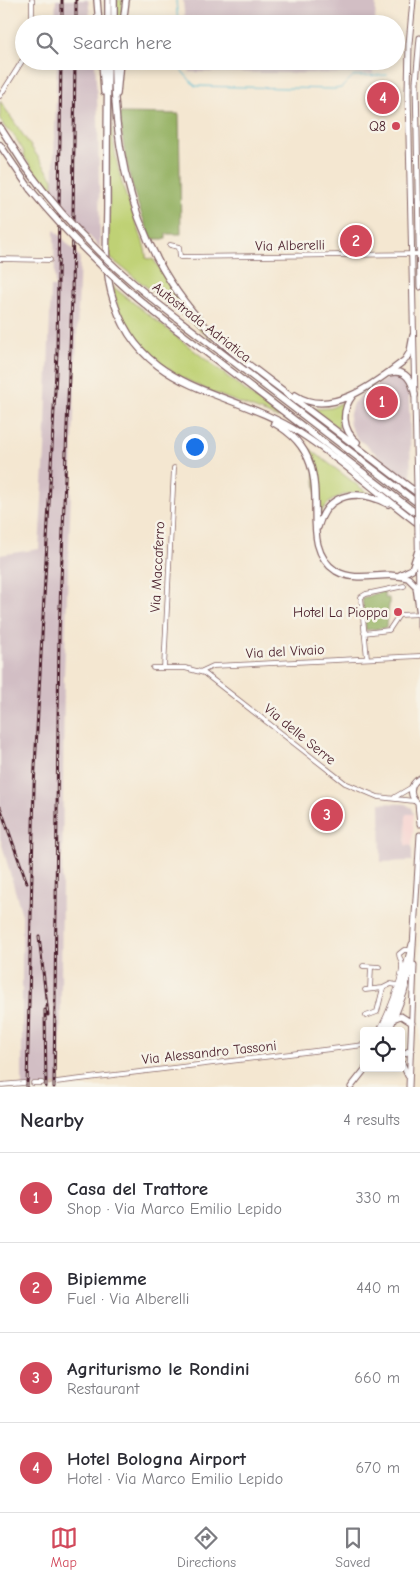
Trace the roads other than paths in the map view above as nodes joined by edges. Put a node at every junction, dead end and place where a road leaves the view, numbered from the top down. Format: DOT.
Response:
graph roads {
  1 [pos="32,0"];
  2 [pos="97,0"];
  3 [pos="108,0"];
  4 [pos="114,0"];
  5 [pos="126,0"];
  6 [pos="413,0"];
  7 [pos="32,15"];
  8 [pos="98,15"];
  9 [pos="108,15"];
  10 [pos="114,15"];
  11 [pos="124,15"];
  12 [pos="420,38"];
  13 [pos="16,70"];
  14 [pos="102,70"];
  15 [pos="108,70"];
  16 [pos="114,70"];
  17 [pos="120,70"];
  18 [pos="0,96"];
  19 [pos="408,98"];
  20 [pos="416,98"];
  21 [pos="0,127"];
  22 [pos="116,136"];
  23 [pos="0,145"];
  24 [pos="107,152"];
  25 [pos="411,202"];
  26 [pos="419,205"];
  27 [pos="170,245"];
  28 [pos="412,254"];
  29 [pos="420,254"];
  30 [pos="0,259"];
  31 [pos="50,260"];
  32 [pos="420,286"];
  33 [pos="413,336"];
  34 [pos="261,373"];
  35 [pos="380,377"];
  36 [pos="354,393"];
  37 [pos="415,395"];
  38 [pos="227,401"];
  39 [pos="174,468"];
  40 [pos="406,484"];
  41 [pos="420,495"];
  42 [pos="420,505"];
  43 [pos="420,516"];
  44 [pos="410,518"];
  45 [pos="420,525"];
  46 [pos="316,534"];
  47 [pos="418,551"];
  48 [pos="400,576"];
  49 [pos="404,586"];
  50 [pos="420,614"];
  51 [pos="420,627"];
  52 [pos="364,633"];
  53 [pos="420,656"];
  54 [pos="367,658"];
  55 [pos="153,668"];
  56 [pos="164,668"];
  57 [pos="200,672"];
  58 [pos="419,777"];
  59 [pos="412,786"];
  60 [pos="393,798"];
  61 [pos="417,804"];
  62 [pos="420,824"];
  63 [pos="420,835"];
  64 [pos="412,950"];
  65 [pos="363,966"];
  66 [pos="371,967"];
  67 [pos="379,967"];
  68 [pos="397,985"];
  69 [pos="383,988"];
  70 [pos="366,1016"];
  71 [pos="395,1018"];
  72 [pos="412,1023"];
  73 [pos="381,1027"];
  74 [pos="387,1027"];
  75 [pos="388,1027"];
  76 [pos="360,1045"];
  77 [pos="411,1050"];
  78 [pos="405,1053"];
  79 [pos="405,1068"];
  80 [pos="362,1072"];
  81 [pos="56,1082"];
  82 [pos="24,1083"];
  83 [pos="33,1083"];
  84 [pos="42,1083"];
  85 [pos="0,1085"];
  86 [pos="409,1085"];
  87 [pos="350,1087"];
  1 -- 7 [label="street"];
  2 -- 8 [label="highway"];
  3 -- 9 [label="highway"];
  4 -- 10 [label="highway"];
  5 -- 11 [label="highway"];
  6 -- 19 [label="main road"];
  12 -- 20 [label="main road"];
  13 -- 18 [label="street"];
  14 -- 24 [label="highway"];
  15 -- 24 [label="highway"];
  16 -- 22 [label="highway"];
  17 -- 22 [label="highway"];
  19 -- 20 [label="street"];
  19 -- 25 [label="main road"];
  20 -- 26 [label="main road"];
  21 -- 42 [label="highway, Autostrada Adriatica, bridge"];
  22 -- 34 [label="highway"];
  23 -- 43 [label="highway, Autostrada Adriatica, bridge"];
  24 -- 38 [label="highway"];
  25 -- 26 [label="street"];
  25 -- 28 [label="main road"];
  26 -- 29 [label="main road"];
  27 -- 28 [label="street, Via Alberelli"];
  28 -- 29 [label="street, Via Alberelli"];
  28 -- 33 [label="main road"];
  29 -- 32 [label="main road"];
  30 -- 31 [label="street"];
  33 -- 35 [label="highway"];
  33 -- 37 [label="main road"];
  34 -- 36 [label="highway"];
  34 -- 40 [label="highway"];
  35 -- 36 [label="highway"];
  35 -- 37 [label="highway"];
  36 -- 40 [label="highway"];
  37 -- 47 [label="main road, bridge"];
  38 -- 44 [label="highway"];
  38 -- 46 [label="highway"];
  39 -- 56 [label="street, Via Maccaferro"];
  40 -- 41 [label="highway"];
  44 -- 45 [label="highway"];
  44 -- 46 [label="highway"];
  46 -- 48 [label="highway"];
  47 -- 48 [label="highway"];
  47 -- 50 [label="main road"];
  48 -- 50 [label="highway"];
  49 -- 52 [label="street"];
  50 -- 51 [label="main road"];
  50 -- 52 [label="street"];
  52 -- 54 [label="street"];
  53 -- 54 [label="street, Via del Vivaio"];
  54 -- 57 [label="street, Via del Vivaio"];
  55 -- 56 [label="street, Via del Vivaio"];
  56 -- 57 [label="street, Via del Vivaio"];
  57 -- 60 [label="street, Via delle Serre"];
  58 -- 59 [label="main road"];
  59 -- 60 [label="street"];
  59 -- 61 [label="main road"];
  60 -- 61 [label="street, Via delle Serre"];
  61 -- 62 [label="main road"];
  63 -- 64 [label="main road"];
  64 -- 68 [label="street"];
  64 -- 71 [label="main road"];
  64 -- 72 [label="main road"];
  64 -- 74 [label="main road"];
  65 -- 66 [label="street"];
  66 -- 67 [label="street"];
  66 -- 69 [label="street"];
  68 -- 69 [label="street"];
  68 -- 73 [label="street"];
  69 -- 70 [label="street"];
  71 -- 72 [label="main road"];
  71 -- 75 [label="main road"];
  72 -- 77 [label="main road"];
  76 -- 81 [label="street, Via Alessandro Tassoni"];
  77 -- 78 [label="main road"];
  77 -- 86 [label="main road"];
  79 -- 86 [label="main road"];
  80 -- 87 [label="main road"];
  82 -- 85 [label="street"];
  83 -- 84 [label="street"];
}
